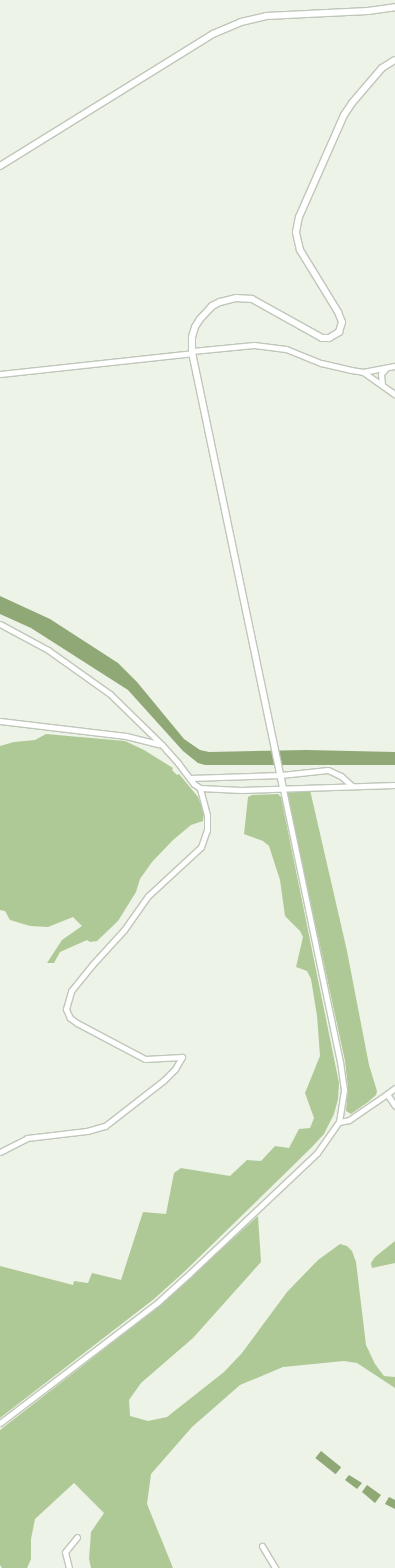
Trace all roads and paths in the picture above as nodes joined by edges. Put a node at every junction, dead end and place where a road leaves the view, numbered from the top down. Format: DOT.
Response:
graph roads {
  1 [pos="395,8"];
  2 [pos="395,60"];
  3 [pos="0,166"];
  4 [pos="192,352"];
  5 [pos="395,366"];
  6 [pos="386,368"];
  7 [pos="363,372"];
  8 [pos="0,374"];
  9 [pos="382,385"];
  10 [pos="395,394"];
  11 [pos="0,624"];
  12 [pos="0,721"];
  13 [pos="162,744"];
  14 [pos="281,775"];
  15 [pos="190,778"];
  16 [pos="395,785"];
  17 [pos="352,786"];
  18 [pos="200,788"];
  19 [pos="283,788"];
  20 [pos="395,1088"];
  21 [pos="387,1094"];
  22 [pos="395,1106"];
  23 [pos="340,1122"];
  24 [pos="0,1152"];
  25 [pos="0,1423"];
  26 [pos="77,1537"];
  27 [pos="262,1546"];
  28 [pos="69,1568"];
  29 [pos="275,1568"];
  1 -- 3 [label="street"];
  2 -- 4 [label="street"];
  4 -- 7 [label="street"];
  4 -- 8 [label="street"];
  4 -- 14 [label="street"];
  5 -- 6 [label="street"];
  6 -- 7 [label="street"];
  6 -- 9 [label="street"];
  7 -- 9 [label="street"];
  9 -- 10 [label="street"];
  11 -- 13 [label="street"];
  12 -- 13 [label="street"];
  13 -- 15 [label="street"];
  14 -- 15 [label="street"];
  14 -- 17 [label="street"];
  14 -- 19 [label="street"];
  15 -- 18 [label="street"];
  16 -- 17 [label="street"];
  17 -- 19 [label="street"];
  18 -- 19 [label="street"];
  18 -- 24 [label="street"];
  19 -- 23 [label="street"];
  20 -- 21 [label="street"];
  21 -- 22 [label="street"];
  21 -- 23 [label="street"];
  23 -- 25 [label="street"];
  26 -- 28 [label="street"];
  27 -- 29 [label="street"];
}
